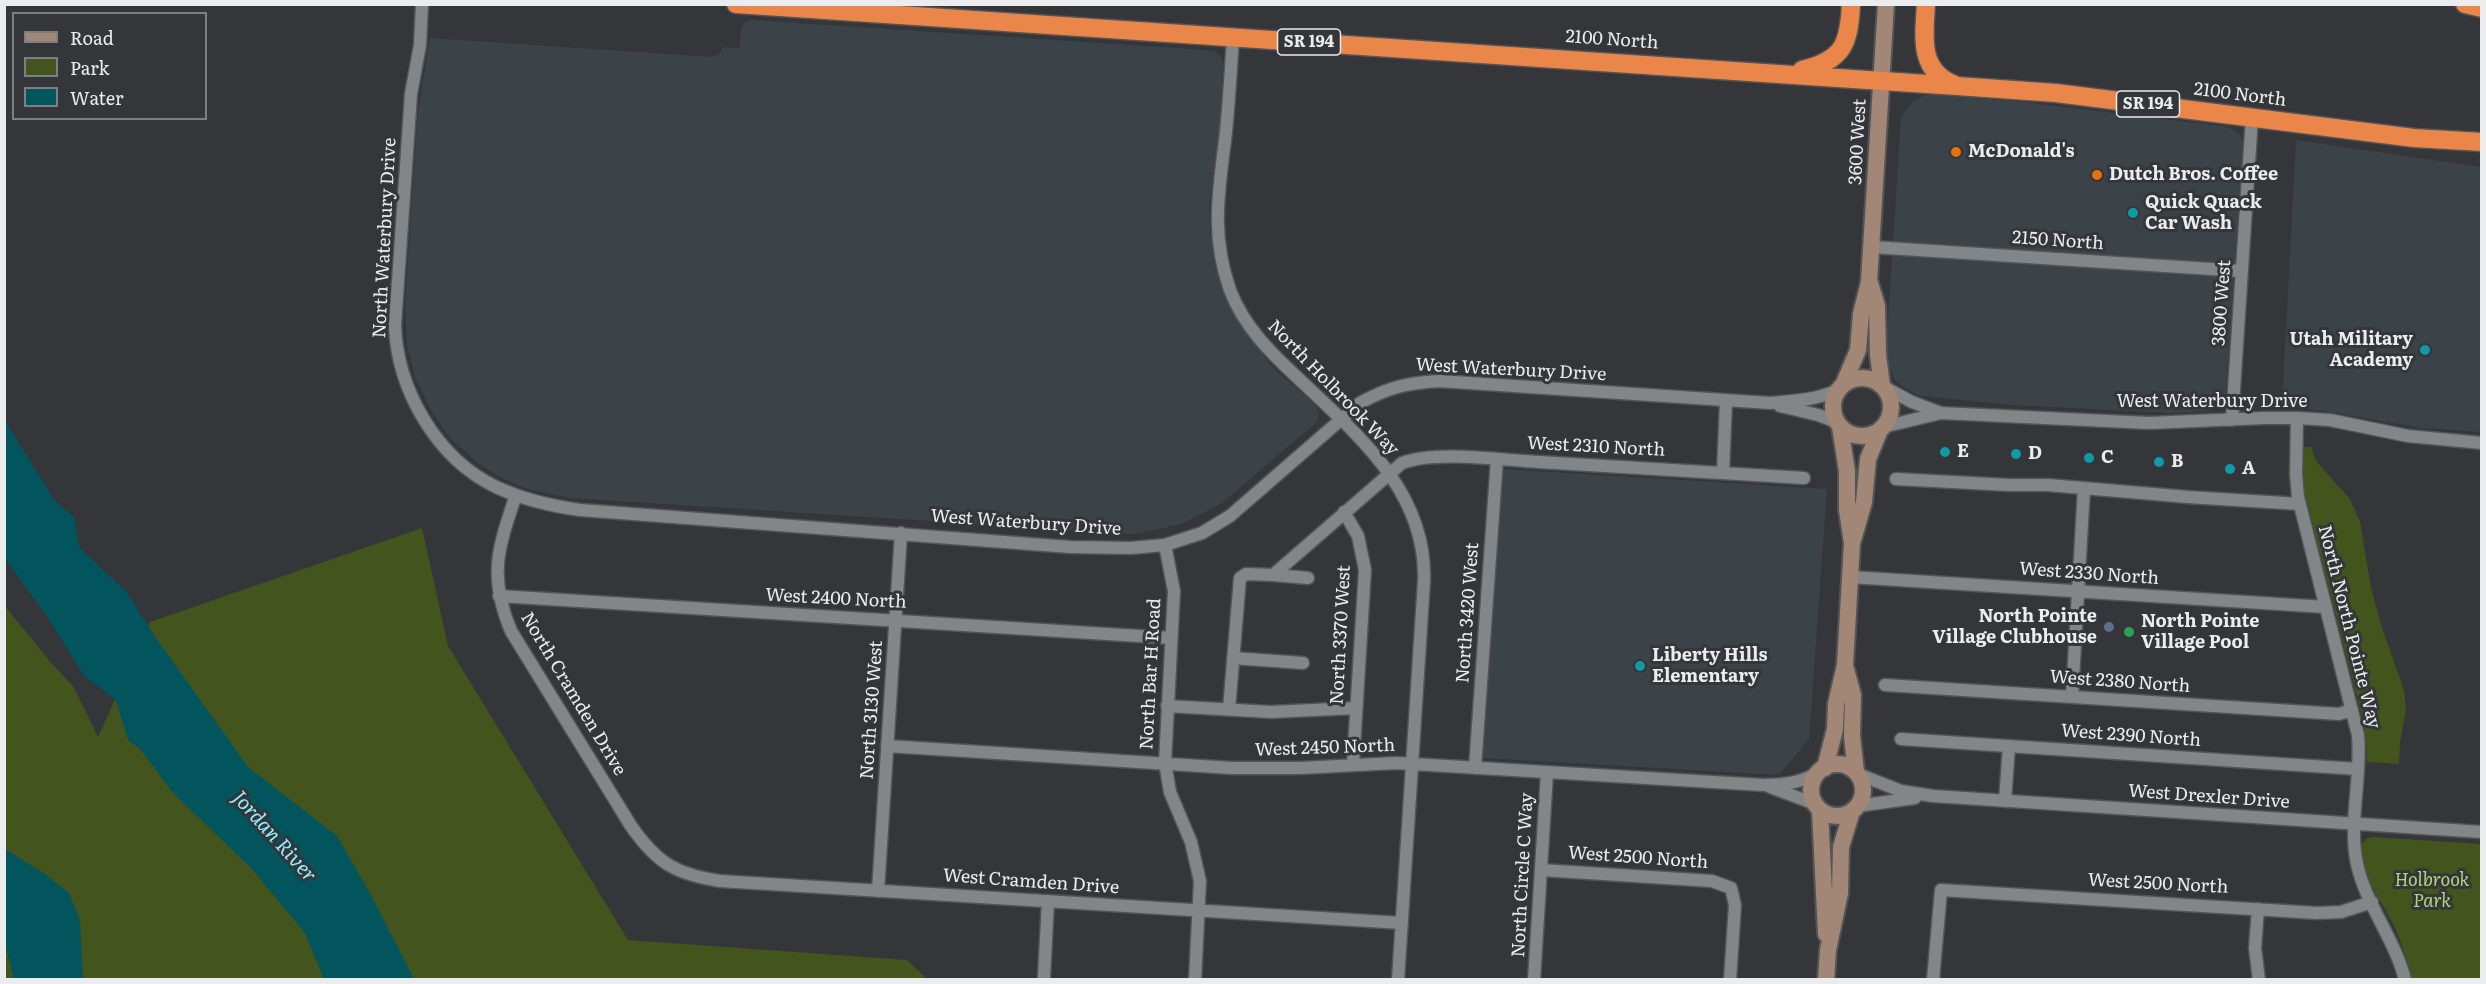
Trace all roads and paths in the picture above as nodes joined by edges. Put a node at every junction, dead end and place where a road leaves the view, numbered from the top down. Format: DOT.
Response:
graph roads {
  1 [pos="422,4"];
  2 [pos="736,4"];
  3 [pos="1851,4"];
  4 [pos="1886,4"];
  5 [pos="1926,4"];
  6 [pos="2465,4"];
  7 [pos="2476,4"];
  8 [pos="2481,7"];
  9 [pos="1233,37"];
  10 [pos="1785,73"];
  11 [pos="1881,80"];
  12 [pos="1957,86"];
  13 [pos="2252,117"];
  14 [pos="2414,138"];
  15 [pos="2481,141"];
  16 [pos="2481,148"];
  17 [pos="1872,247"];
  18 [pos="2242,271"];
  19 [pos="1869,282"];
  20 [pos="1841,387"];
  21 [pos="1883,387"];
  22 [pos="1726,400"];
  23 [pos="1770,403"];
  24 [pos="1941,413"];
  25 [pos="2297,418"];
  26 [pos="1342,420"];
  27 [pos="2232,420"];
  28 [pos="1839,425"];
  29 [pos="1881,428"];
  30 [pos="2481,443"];
  31 [pos="1497,459"];
  32 [pos="1390,472"];
  33 [pos="1722,473"];
  34 [pos="1804,478"];
  35 [pos="1896,479"];
  36 [pos="2084,488"];
  37 [pos="516,495"];
  38 [pos="2300,504"];
  39 [pos="1344,512"];
  40 [pos="901,532"];
  41 [pos="1852,543"];
  42 [pos="1165,545"];
  43 [pos="1273,575"];
  44 [pos="1850,577"];
  45 [pos="1308,578"];
  46 [pos="2078,591"];
  47 [pos="499,596"];
  48 [pos="2326,607"];
  49 [pos="895,620"];
  50 [pos="1171,638"];
  51 [pos="1233,658"];
  52 [pos="1303,663"];
  53 [pos="1845,665"];
  54 [pos="1885,685"];
  55 [pos="2072,697"];
  56 [pos="1167,706"];
  57 [pos="1356,708"];
  58 [pos="1229,709"];
  59 [pos="2352,710"];
  60 [pos="1900,739"];
  61 [pos="887,746"];
  62 [pos="2009,746"];
  63 [pos="1165,763"];
  64 [pos="1353,764"];
  65 [pos="1412,764"];
  66 [pos="1475,768"];
  67 [pos="2358,769"];
  68 [pos="1822,770"];
  69 [pos="1547,773"];
  70 [pos="1857,773"];
  71 [pos="1763,785"];
  72 [pos="1934,796"];
  73 [pos="2006,801"];
  74 [pos="1818,807"];
  75 [pos="1855,809"];
  76 [pos="2355,824"];
  77 [pos="2481,832"];
  78 [pos="662,862"];
  79 [pos="1541,870"];
  80 [pos="878,891"];
  81 [pos="1048,901"];
  82 [pos="2372,902"];
  83 [pos="2258,909"];
  84 [pos="1200,911"];
  85 [pos="1402,923"];
  86 [pos="1828,950"];
  87 [pos="1044,977"];
  88 [pos="1195,980"];
  89 [pos="1398,980"];
  90 [pos="1534,980"];
  91 [pos="1730,980"];
  92 [pos="1826,980"];
  93 [pos="1933,980"];
  94 [pos="2259,980"];
  95 [pos="2405,980"];
  1 -- 37 [label="street, North Waterbury Drive"];
  2 -- 9 [label="highway, 2100 North / SR 194"];
  3 -- 10 [label="highway"];
  4 -- 11 [label="street, 3600 West"];
  5 -- 12 [label="highway"];
  6 -- 8 [label="highway"];
  7 -- 8 [label="street"];
  9 -- 10 [label="highway, 2100 North / SR 194"];
  9 -- 26 [label="street, North Holbrook Way"];
  10 -- 11 [label="highway, 2100 North / SR 194"];
  11 -- 12 [label="highway, 2100 North / SR 194"];
  11 -- 17 [label="street, 3600 West"];
  12 -- 13 [label="highway, 2100 North / SR 194"];
  13 -- 14 [label="highway, 2100 North / SR 194"];
  13 -- 18 [label="street, 3800 West"];
  14 -- 15 [label="highway, SR 194"];
  14 -- 16 [label="street, 2100 North"];
  17 -- 18 [label="street, 2150 North"];
  17 -- 19 [label="street, 3600 West"];
  18 -- 27 [label="street, 3800 West"];
  19 -- 20 [label="street"];
  19 -- 21 [label="street"];
  20 -- 21 [label="street"];
  20 -- 23 [label="street, West Waterbury Drive"];
  20 -- 28 [label="street"];
  21 -- 24 [label="street, West Waterbury Drive"];
  21 -- 29 [label="street"];
  22 -- 23 [label="street, West Waterbury Drive"];
  22 -- 26 [label="street, West Waterbury Drive"];
  22 -- 33 [label="street"];
  23 -- 28 [label="street, West Waterbury Drive"];
  24 -- 27 [label="street, West Waterbury Drive"];
  24 -- 29 [label="street, West Waterbury Drive"];
  25 -- 27 [label="street, West Waterbury Drive"];
  25 -- 30 [label="street, West Waterbury Drive"];
  25 -- 38 [label="street, North North Pointe Way"];
  26 -- 32 [label="street, North Holbrook Way"];
  26 -- 42 [label="street, West Waterbury Drive"];
  28 -- 29 [label="street"];
  28 -- 41 [label="street"];
  29 -- 41 [label="street"];
  31 -- 32 [label="street, West 2310 North"];
  31 -- 33 [label="street, West 2310 North"];
  31 -- 66 [label="street, North 3420 West"];
  32 -- 39 [label="street, West 2310 North"];
  32 -- 65 [label="street, North Holbrook Way"];
  33 -- 34 [label="street, West 2310 North"];
  35 -- 36 [label="street"];
  36 -- 38 [label="street"];
  36 -- 46 [label="street"];
  37 -- 40 [label="street, West Waterbury Drive"];
  37 -- 47 [label="street, North Cramden Drive"];
  38 -- 48 [label="street, North North Pointe Way"];
  39 -- 43 [label="street, West 2310 North"];
  39 -- 57 [label="street, North 3370 West"];
  40 -- 42 [label="street, West Waterbury Drive"];
  40 -- 49 [label="street, North 3130 West"];
  41 -- 44 [label="street"];
  42 -- 50 [label="street, North Bar H Road"];
  43 -- 45 [label="street"];
  43 -- 51 [label="street"];
  44 -- 46 [label="street, West 2330 North"];
  44 -- 53 [label="street"];
  46 -- 48 [label="street, West 2330 North"];
  46 -- 55 [label="street"];
  47 -- 49 [label="street, West 2400 North"];
  47 -- 78 [label="street, North Cramden Drive"];
  48 -- 59 [label="street, North North Pointe Way"];
  49 -- 50 [label="street, West 2400 North"];
  49 -- 61 [label="street, North 3130 West"];
  50 -- 56 [label="street, North Bar H Road"];
  51 -- 52 [label="street"];
  51 -- 58 [label="street"];
  53 -- 68 [label="street"];
  53 -- 70 [label="street"];
  54 -- 55 [label="street, West 2380 North"];
  55 -- 59 [label="street, West 2380 North"];
  56 -- 58 [label="street"];
  56 -- 63 [label="street, North Bar H Road"];
  57 -- 58 [label="street"];
  57 -- 64 [label="street, North 3370 West"];
  59 -- 67 [label="street, North North Pointe Way"];
  60 -- 62 [label="street, West 2390 North"];
  61 -- 63 [label="street, West 2450 North"];
  61 -- 80 [label="street, North 3130 West"];
  62 -- 67 [label="street, West 2390 North"];
  62 -- 73 [label="street"];
  63 -- 64 [label="street, West 2450 North"];
  63 -- 84 [label="street, North Bar H Road"];
  64 -- 65 [label="street, West 2450 North"];
  65 -- 66 [label="street, West 2450 North"];
  65 -- 85 [label="street, North Holbrook Way"];
  66 -- 69 [label="street, West 2450 North"];
  67 -- 76 [label="street, North North Pointe Way"];
  68 -- 70 [label="street"];
  68 -- 71 [label="street, West 2450 North"];
  68 -- 74 [label="street"];
  69 -- 71 [label="street, West 2450 North"];
  69 -- 79 [label="street, North Circle C Way"];
  70 -- 72 [label="street, West Drexler Drive"];
  70 -- 75 [label="street"];
  71 -- 74 [label="street, West 2450 North"];
  72 -- 73 [label="street, West Drexler Drive"];
  72 -- 75 [label="street, West Drexler Drive"];
  73 -- 76 [label="street, West Drexler Drive"];
  74 -- 75 [label="street"];
  74 -- 86 [label="street"];
  75 -- 86 [label="street"];
  76 -- 77 [label="street, West Drexler Drive"];
  76 -- 82 [label="street, North North Pointe Way"];
  78 -- 80 [label="street, West Cramden Drive"];
  79 -- 90 [label="street, North Circle C Way"];
  79 -- 91 [label="street, West 2500 North"];
  80 -- 81 [label="street, West Cramden Drive"];
  81 -- 84 [label="street, West Cramden Drive"];
  81 -- 87 [label="street"];
  82 -- 83 [label="street, West 2500 North"];
  82 -- 95 [label="street, North North Pointe Way"];
  83 -- 93 [label="street, West 2500 North"];
  83 -- 94 [label="street"];
  84 -- 85 [label="street, West Cramden Drive"];
  84 -- 88 [label="street, North Bar H Road"];
  85 -- 89 [label="street, North Holbrook Way"];
  86 -- 92 [label="street"];
}
